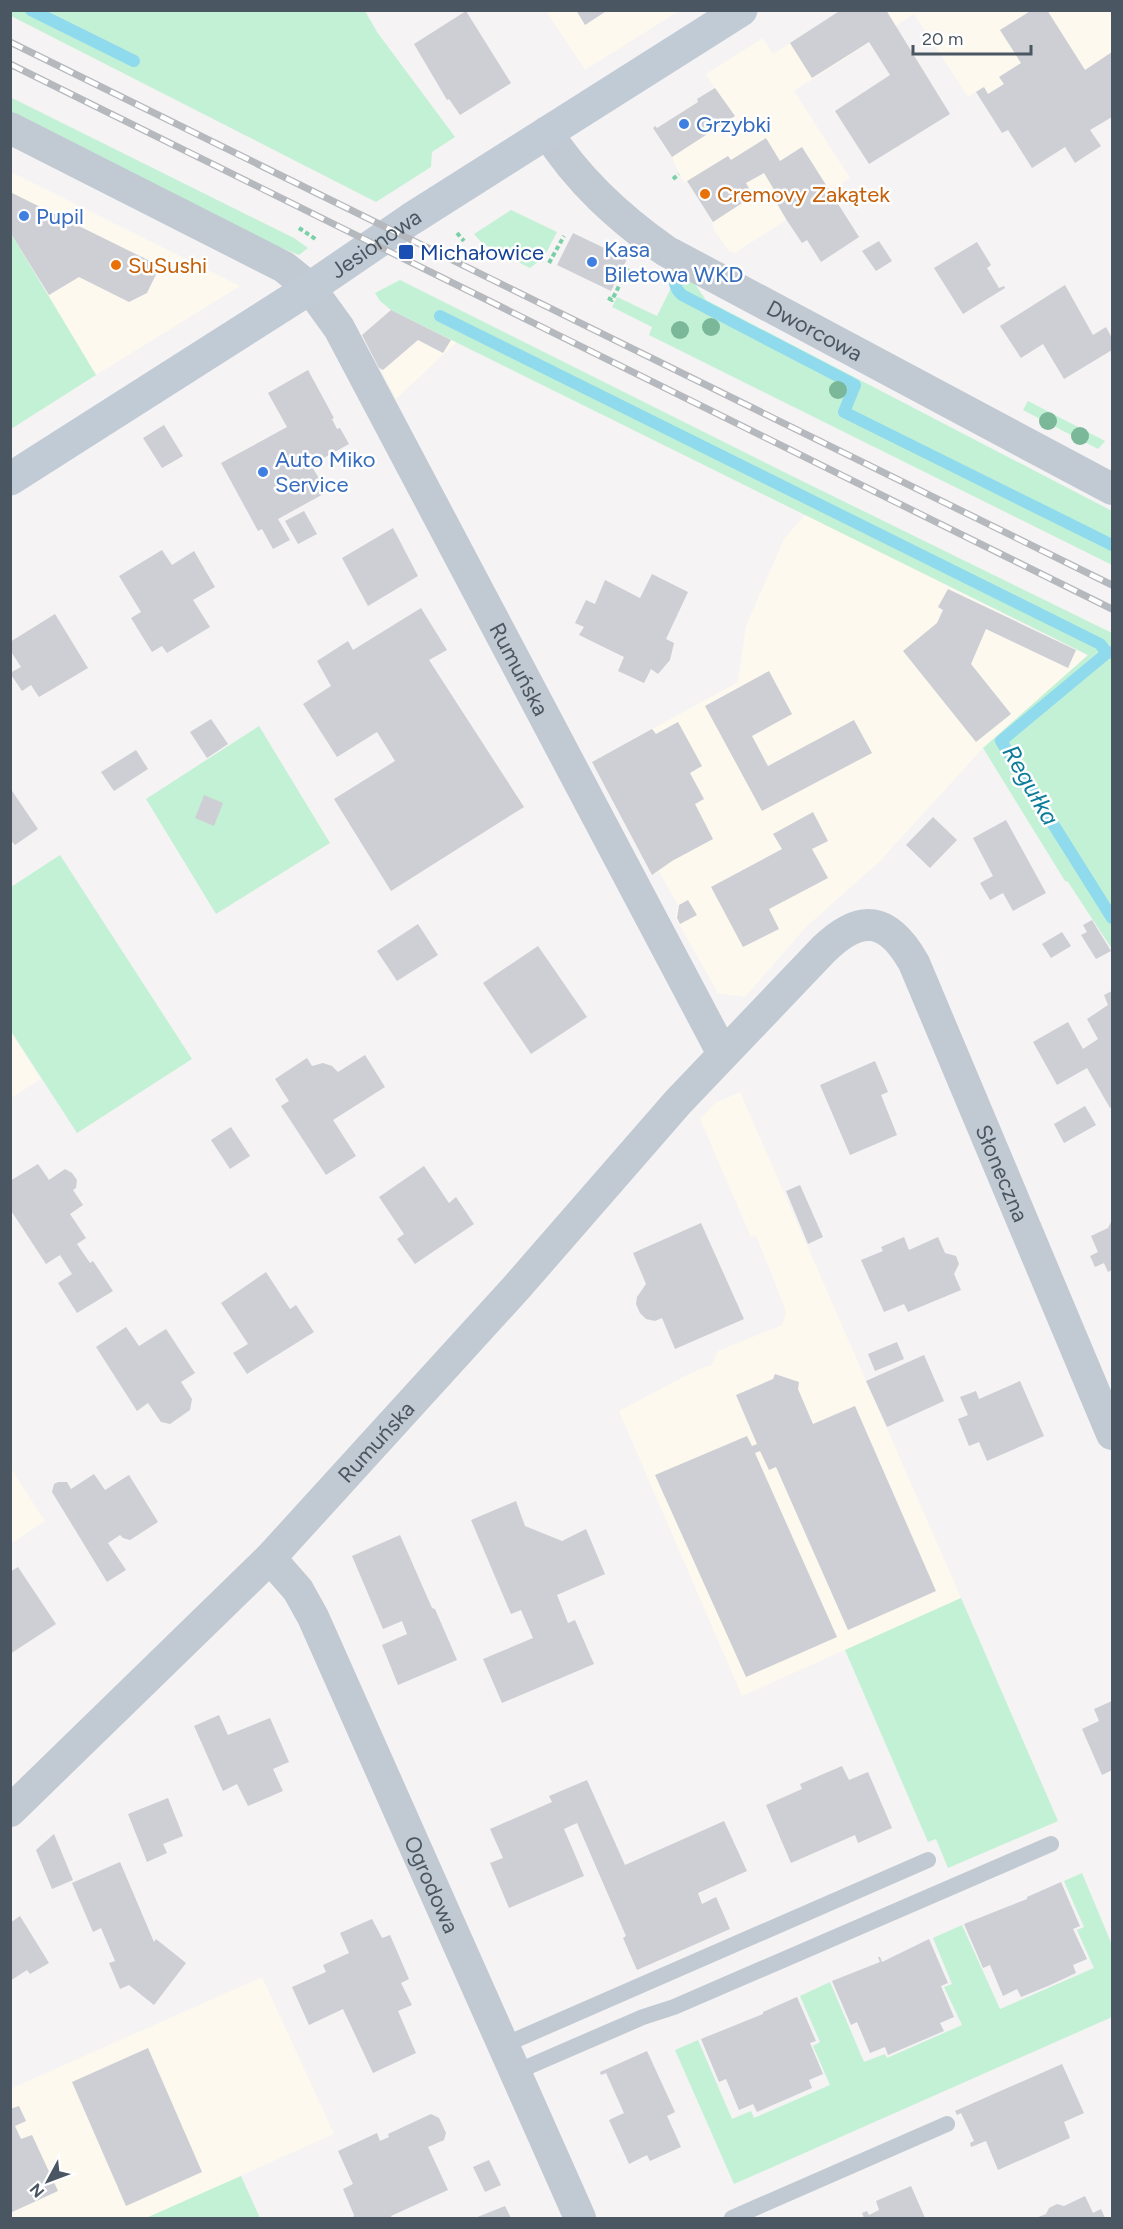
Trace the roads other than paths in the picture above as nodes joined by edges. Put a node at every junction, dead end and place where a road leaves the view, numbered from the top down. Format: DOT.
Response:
graph roads {
  1 [pos="741,10"];
  2 [pos="10,128"];
  3 [pos="547,132"];
  4 [pos="310,288"];
  5 [pos="10,479"];
  6 [pos="1113,489"];
  7 [pos="876,925"];
  8 [pos="723,1054"];
  9 [pos="1113,1434"];
  10 [pos="270,1558"];
  11 [pos="10,1811"];
  12 [pos="1051,1844"];
  13 [pos="928,1860"];
  14 [pos="510,2059"];
  15 [pos="947,2124"];
  16 [pos="580,2218"];
  17 [pos="732,2218"];
  1 -- 3 [label="street, Jesionowa"];
  2 -- 4 [label="street, Rumuńska"];
  3 -- 4 [label="street, Jesionowa"];
  3 -- 6 [label="street, Dworcowa"];
  4 -- 5 [label="street, Jesionowa"];
  4 -- 8 [label="street, Rumuńska"];
  7 -- 8 [label="street, Rumuńska"];
  7 -- 9 [label="street, Słoneczna"];
  8 -- 10 [label="street, Rumuńska"];
  10 -- 11 [label="street, Rumuńska"];
  10 -- 14 [label="street, Ogrodowa"];
  12 -- 14 [label="lane"];
  13 -- 14 [label="lane"];
  14 -- 16 [label="street, Ogrodowa"];
  15 -- 17 [label="lane"];
}
